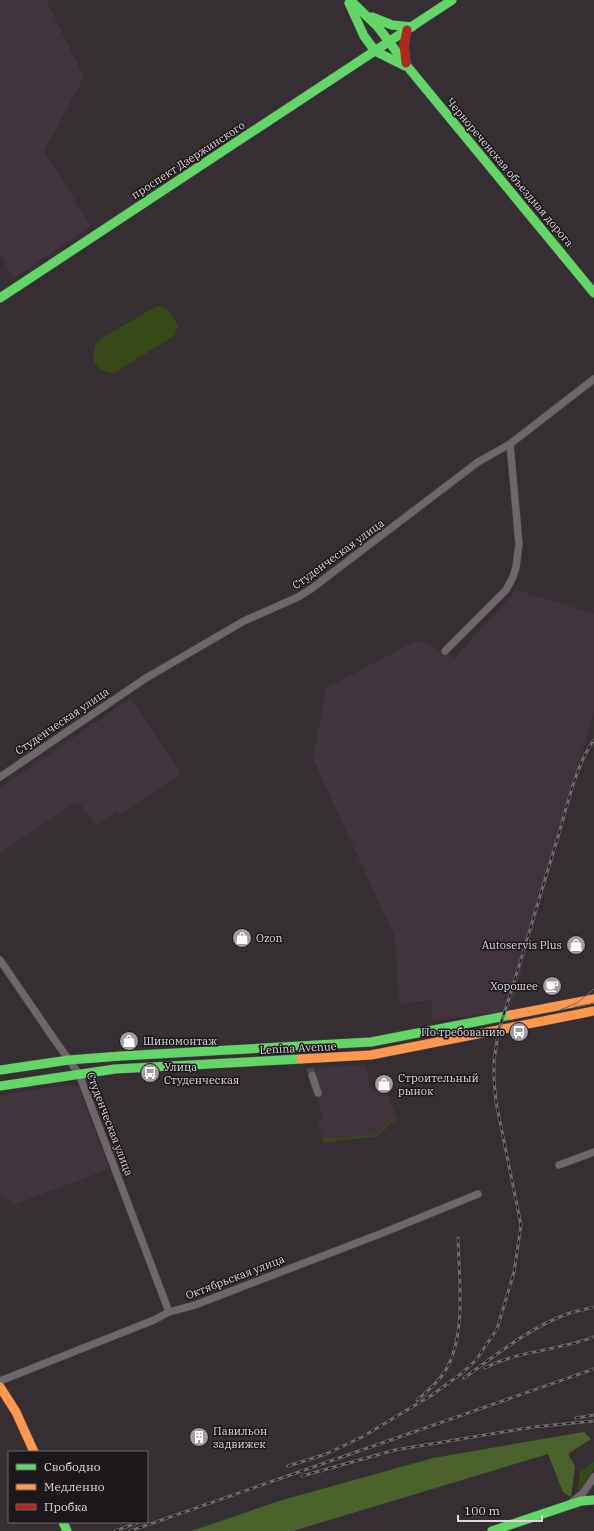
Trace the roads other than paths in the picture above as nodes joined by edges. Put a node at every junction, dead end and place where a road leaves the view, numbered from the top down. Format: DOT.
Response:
graph roads {
  1 [pos="348,0"];
  2 [pos="452,0"];
  3 [pos="359,9"];
  4 [pos="410,28"];
  5 [pos="364,36"];
  6 [pos="389,42"];
  7 [pos="375,51"];
  8 [pos="362,60"];
  9 [pos="407,66"];
  10 [pos="594,293"];
  11 [pos="0,298"];
  12 [pos="594,379"];
  13 [pos="510,444"];
  14 [pos="445,651"];
  15 [pos="0,777"];
  16 [pos="0,960"];
  17 [pos="594,999"];
  18 [pos="594,1011"];
  19 [pos="69,1060"];
  20 [pos="0,1070"];
  21 [pos="79,1074"];
  22 [pos="312,1075"];
  23 [pos="0,1086"];
  24 [pos="318,1093"];
  25 [pos="594,1152"];
  26 [pos="559,1165"];
  27 [pos="478,1194"];
  28 [pos="169,1312"];
  29 [pos="0,1381"];
  30 [pos="0,1387"];
  31 [pos="33,1450"];
  32 [pos="594,1477"];
  33 [pos="594,1500"];
  34 [pos="569,1505"];
  35 [pos="492,1531"];
  1 -- 3 [label="main road, Чернореченская объездная дорога"];
  1 -- 5 [label="main road"];
  2 -- 4 [label="main road, проспект Дзержинского"];
  3 -- 4 [label="main road"];
  3 -- 6 [label="main road, Чернореченская объездная дорога"];
  4 -- 6 [label="main road, проспект Дзержинского"];
  4 -- 9 [label="main road"];
  5 -- 7 [label="main road"];
  5 -- 8 [label="main road"];
  6 -- 7 [label="main road, проспект Дзержинского"];
  6 -- 9 [label="main road, Чернореченская объездная дорога"];
  7 -- 8 [label="main road, проспект Дзержинского"];
  7 -- 9 [label="main road"];
  8 -- 11 [label="main road, проспект Дзержинского"];
  9 -- 10 [label="main road, Чернореченская объездная дорога"];
  12 -- 13 [label="street, Студенческая улица"];
  13 -- 14 [label="street"];
  13 -- 15 [label="street, Студенческая улица"];
  16 -- 19 [label="street, Студенческая улица"];
  17 -- 19 [label="main road, Lenina Avenue"];
  18 -- 21 [label="main road, Lenina Avenue"];
  19 -- 20 [label="main road, Lenina Avenue"];
  19 -- 21 [label="street, Студенческая улица"];
  21 -- 23 [label="main road, Lenina Avenue"];
  21 -- 28 [label="street, Студенческая улица"];
  22 -- 24 [label="street"];
  25 -- 26 [label="street"];
  27 -- 28 [label="street, Октябрьская улица"];
  28 -- 29 [label="street, Октябрьская улица"];
  30 -- 31 [label="main road"];
  32 -- 34 [label="street"];
  33 -- 34 [label="main road"];
  34 -- 35 [label="main road"];
}
